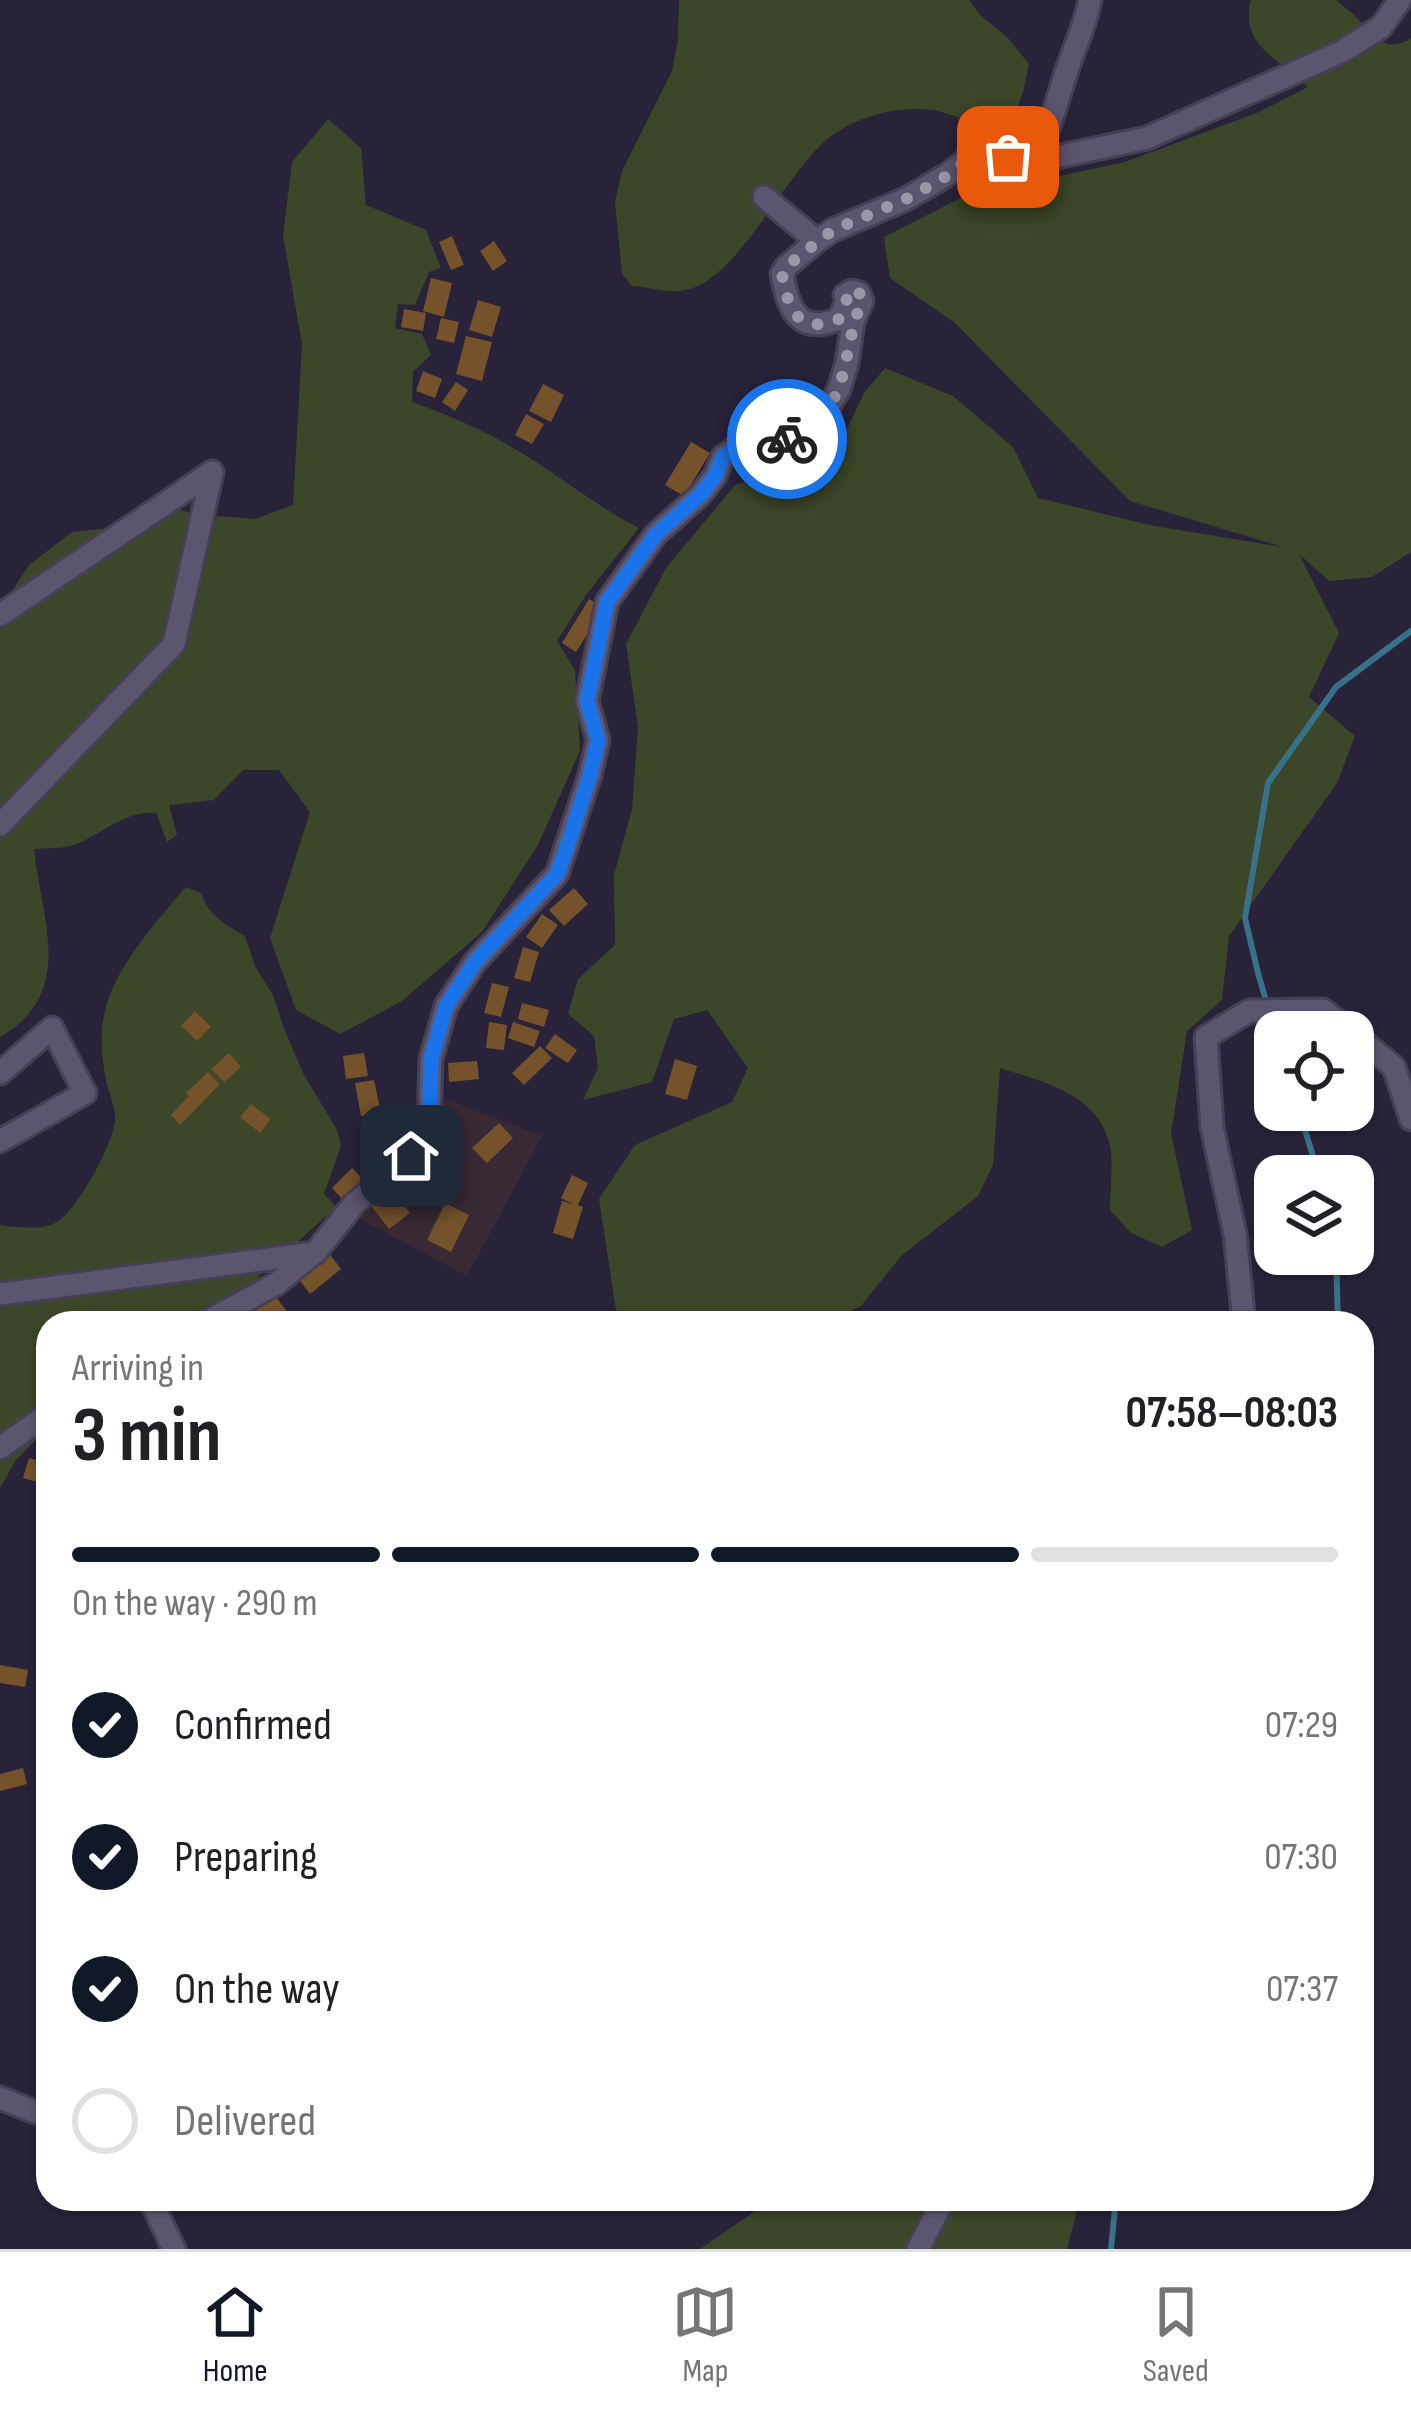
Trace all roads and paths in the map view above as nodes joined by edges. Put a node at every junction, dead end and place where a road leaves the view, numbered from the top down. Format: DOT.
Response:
graph roads {
  1 [pos="1090,0"];
  2 [pos="1400,0"];
  3 [pos="1037,161"];
  4 [pos="764,197"];
  5 [pos="817,241"];
  6 [pos="0,614"];
  7 [pos="0,825"];
  8 [pos="1324,1011"];
  9 [pos="1374,1051"];
  10 [pos="0,1072"];
  11 [pos="1411,1119"];
  12 [pos="0,1141"];
  13 [pos="315,1252"];
  14 [pos="0,1294"];
  15 [pos="225,1311"];
  16 [pos="1243,1311"];
  17 [pos="36,1422"];
  18 [pos="0,1448"];
  19 [pos="0,2098"];
  20 [pos="36,2112"];
  21 [pos="156,2211"];
  22 [pos="938,2211"];
  23 [pos="174,2249"];
  24 [pos="918,2249"];
  1 -- 3 [label="street"];
  2 -- 3 [label="street"];
  3 -- 5 [label="street"];
  4 -- 5 [label="street"];
  5 -- 13 [label="street"];
  6 -- 7 [label="street"];
  8 -- 16 [label="street"];
  9 -- 11 [label="street"];
  10 -- 12 [label="street"];
  13 -- 14 [label="street"];
  13 -- 15 [label="street"];
  17 -- 18 [label="street"];
  19 -- 20 [label="street"];
  21 -- 23 [label="street"];
  22 -- 24 [label="street"];
}
